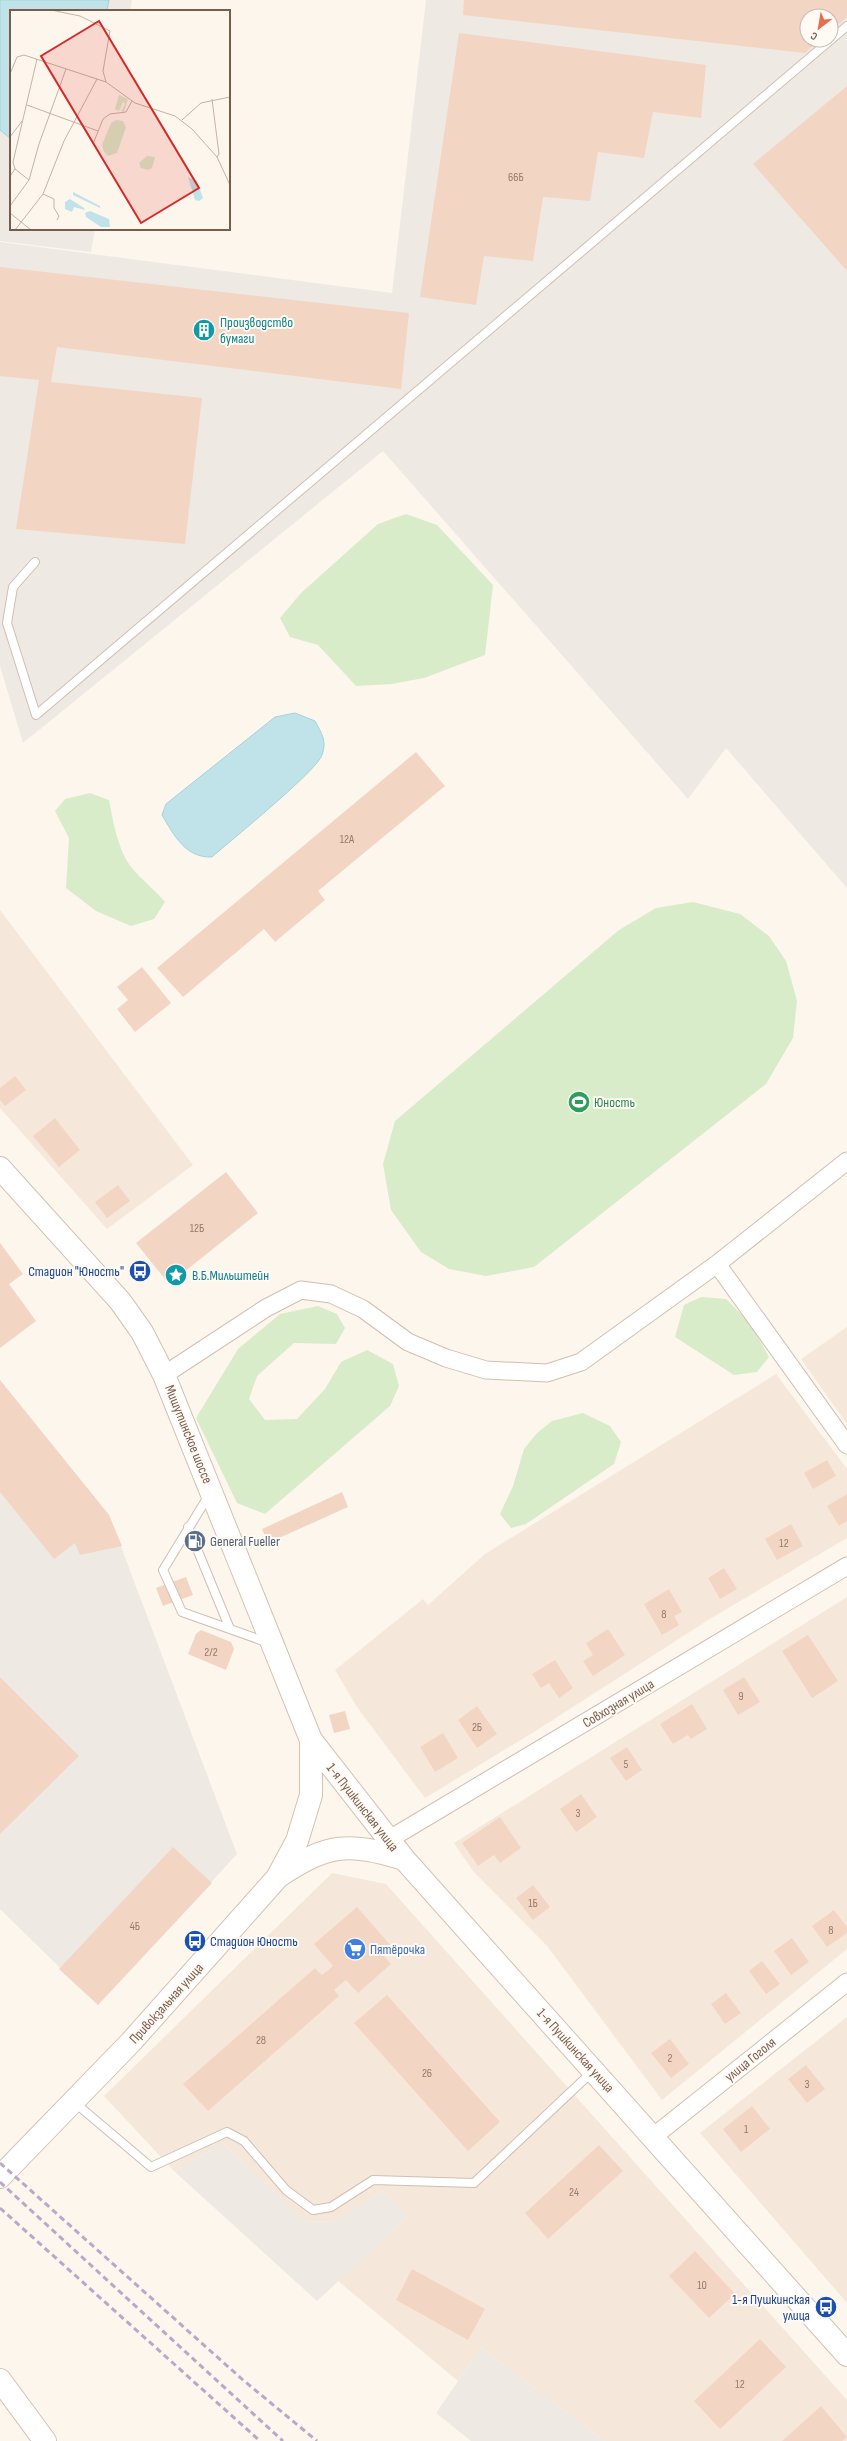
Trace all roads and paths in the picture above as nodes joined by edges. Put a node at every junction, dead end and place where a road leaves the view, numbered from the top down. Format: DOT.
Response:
graph roads {
  1 [pos="847,26"];
  2 [pos="35,562"];
  3 [pos="847,1161"];
  4 [pos="0,1168"];
  5 [pos="716,1264"];
  6 [pos="164,1375"];
  7 [pos="847,1445"];
  8 [pos="212,1491"];
  9 [pos="188,1527"];
  10 [pos="847,1566"];
  11 [pos="230,1629"];
  12 [pos="274,1645"];
  13 [pos="311,1740"];
  14 [pos="388,1840"];
  15 [pos="404,1859"];
  16 [pos="277,1878"];
  17 [pos="847,1982"];
  18 [pos="594,2070"];
  19 [pos="74,2101"];
  20 [pos="653,2137"];
  21 [pos="0,2177"];
  22 [pos="847,2355"];
  23 [pos="0,2380"];
  24 [pos="45,2441"];
  1 -- 2 [label="lane"];
  3 -- 5 [label="street"];
  4 -- 6 [label="main road, Мишутинское шоссе"];
  5 -- 6 [label="street"];
  5 -- 7 [label="street"];
  6 -- 8 [label="main road, Мишутинское шоссе"];
  8 -- 9 [label="lane"];
  8 -- 12 [label="main road, Мишутинское шоссе"];
  9 -- 11 [label="lane"];
  9 -- 11 [label="lane"];
  10 -- 14 [label="street, Совхозная улица"];
  11 -- 12 [label="lane"];
  12 -- 13 [label="main road, Мишутинское шоссе"];
  13 -- 14 [label="main road, 1-я Пушкинская улица"];
  13 -- 16 [label="main road, Привокзальная улица"];
  14 -- 15 [label="main road, 1-я Пушкинская улица"];
  15 -- 16 [label="main road"];
  15 -- 18 [label="main road, 1-я Пушкинская улица"];
  16 -- 19 [label="main road, Привокзальная улица"];
  17 -- 20 [label="street, улица Гоголя"];
  18 -- 19 [label="lane"];
  18 -- 20 [label="main road, 1-я Пушкинская улица"];
  19 -- 21 [label="main road, Привокзальная улица"];
  20 -- 22 [label="main road, 1-я Пушкинская улица"];
  23 -- 24 [label="main road"];
}
